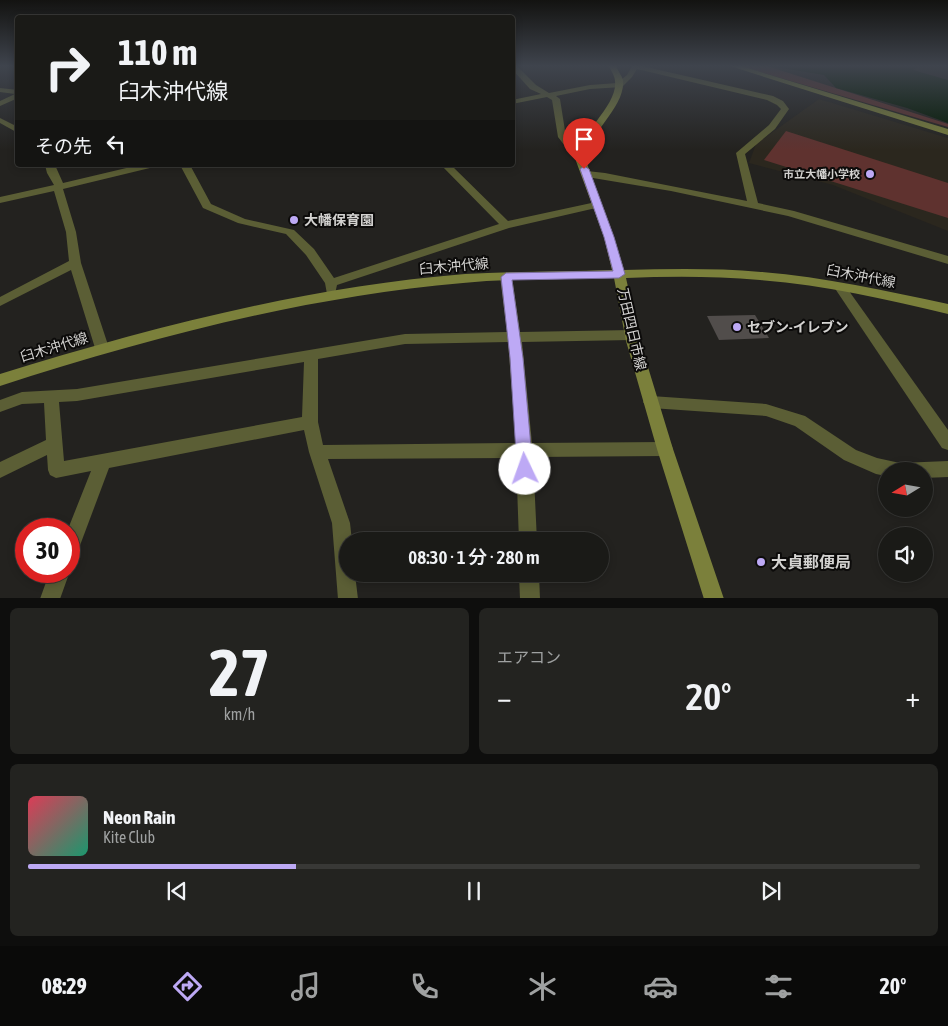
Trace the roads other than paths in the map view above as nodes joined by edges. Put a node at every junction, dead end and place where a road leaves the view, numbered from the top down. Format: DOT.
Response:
graph roads {
  1 [pos="549,94"];
  2 [pos="615,94"];
  3 [pos="755,94"];
  4 [pos="824,94"];
  5 [pos="15,95"];
  6 [pos="515,101"];
  7 [pos="0,104"];
  8 [pos="0,120"];
  9 [pos="15,129"];
  10 [pos="948,132"];
  11 [pos="50,167"];
  12 [pos="142,167"];
  13 [pos="186,167"];
  14 [pos="448,167"];
  15 [pos="584,168"];
  16 [pos="60,186"];
  17 [pos="0,200"];
  18 [pos="752,204"];
  19 [pos="596,205"];
  20 [pos="506,225"];
  21 [pos="948,260"];
  22 [pos="75,263"];
  23 [pos="619,274"];
  24 [pos="506,277"];
  25 [pos="840,287"];
  26 [pos="331,290"];
  27 [pos="0,302"];
  28 [pos="948,309"];
  29 [pos="632,335"];
  30 [pos="514,338"];
  31 [pos="102,348"];
  32 [pos="311,354"];
  33 [pos="0,380"];
  34 [pos="51,396"];
  35 [pos="650,402"];
  36 [pos="0,406"];
  37 [pos="310,422"];
  38 [pos="948,443"];
  39 [pos="54,444"];
  40 [pos="524,449"];
  41 [pos="665,449"];
  42 [pos="317,452"];
  43 [pos="103,461"];
  44 [pos="0,470"];
  45 [pos="948,470"];
  46 [pos="80,521"];
  47 [pos="528,532"];
  48 [pos="529,582"];
  49 [pos="56,583"];
  50 [pos="50,598"];
  51 [pos="348,598"];
  52 [pos="530,598"];
  53 [pos="714,598"];
  1 -- 6 [label="street"];
  1 -- 15 [label="street"];
  2 -- 15 [label="main road"];
  3 -- 18 [label="street"];
  4 -- 10 [label="main road"];
  5 -- 7 [label="street"];
  8 -- 9 [label="street"];
  11 -- 16 [label="street"];
  12 -- 16 [label="street"];
  13 -- 26 [label="street"];
  14 -- 20 [label="street"];
  15 -- 18 [label="street"];
  15 -- 19 [label="main road, 万田四日市線"];
  16 -- 17 [label="street"];
  16 -- 22 [label="street"];
  18 -- 21 [label="street"];
  19 -- 20 [label="street"];
  19 -- 23 [label="main road, 万田四日市線"];
  20 -- 26 [label="street"];
  22 -- 27 [label="street"];
  22 -- 31 [label="street"];
  23 -- 24 [label="main road, 臼木沖代線"];
  23 -- 25 [label="main road, 臼木沖代線"];
  23 -- 29 [label="main road, 万田四日市線"];
  24 -- 26 [label="main road, 臼木沖代線"];
  24 -- 30 [label="street"];
  25 -- 28 [label="main road, 臼木沖代線"];
  25 -- 38 [label="street"];
  26 -- 31 [label="main road, 臼木沖代線"];
  29 -- 30 [label="street"];
  29 -- 35 [label="main road, 万田四日市線"];
  30 -- 32 [label="street"];
  30 -- 40 [label="street"];
  31 -- 33 [label="main road, 臼木沖代線"];
  32 -- 34 [label="street"];
  32 -- 37 [label="street"];
  34 -- 36 [label="street"];
  34 -- 39 [label="street"];
  35 -- 41 [label="main road, 万田四日市線"];
  35 -- 45 [label="street"];
  37 -- 42 [label="street"];
  37 -- 43 [label="street"];
  39 -- 43 [label="street"];
  39 -- 44 [label="street"];
  40 -- 41 [label="street"];
  40 -- 42 [label="street"];
  40 -- 47 [label="street"];
  41 -- 53 [label="main road, 万田四日市線"];
  42 -- 51 [label="street"];
  43 -- 46 [label="street"];
  48 -- 52 [label="street"];
  49 -- 50 [label="street"];
}
